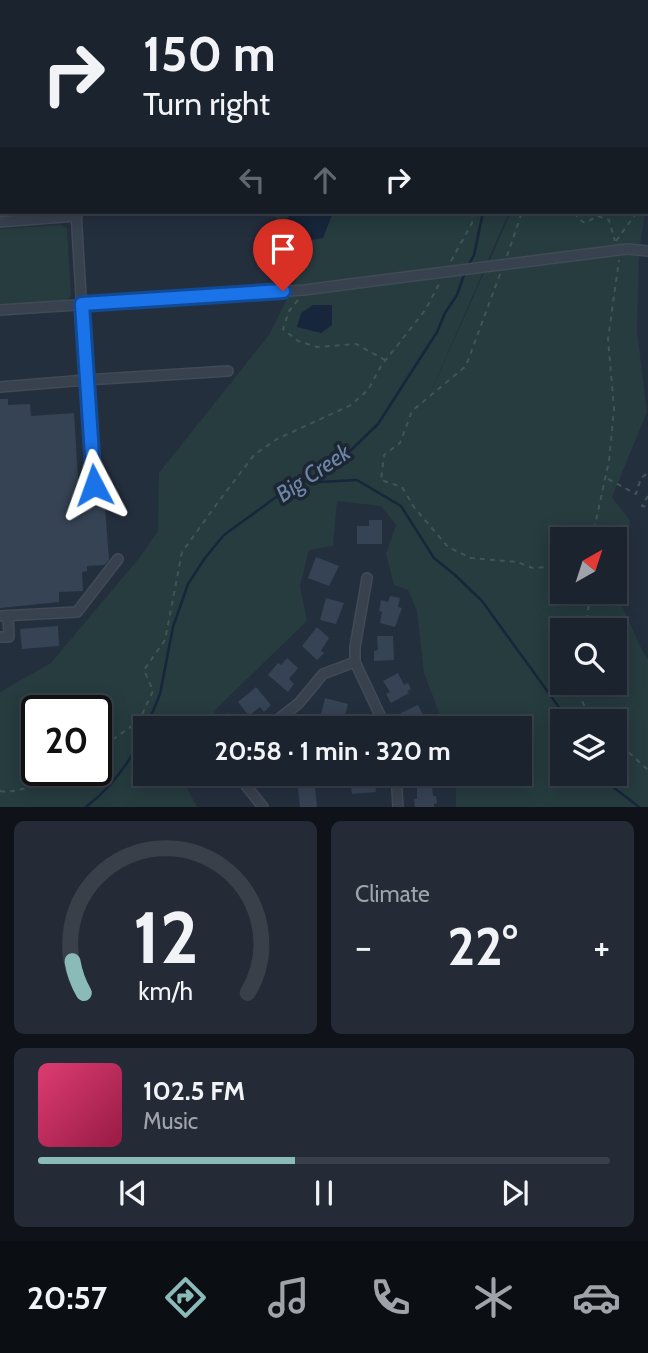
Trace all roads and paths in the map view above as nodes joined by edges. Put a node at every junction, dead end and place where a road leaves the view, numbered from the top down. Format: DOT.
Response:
graph roads {
  1 [pos="76,214"];
  2 [pos="473,214"];
  3 [pos="521,214"];
  4 [pos="576,214"];
  5 [pos="636,214"];
  6 [pos="0,222"];
  7 [pos="622,250"];
  8 [pos="648,251"];
  9 [pos="452,260"];
  10 [pos="505,263"];
  11 [pos="445,272"];
  12 [pos="500,276"];
  13 [pos="304,290"];
  14 [pos="82,304"];
  15 [pos="0,310"];
  16 [pos="385,360"];
  17 [pos="228,371"];
  18 [pos="86,380"];
  19 [pos="0,387"];
  20 [pos="648,473"];
  21 [pos="606,477"];
  22 [pos="94,485"];
  23 [pos="648,496"];
  24 [pos="648,507"];
  25 [pos="595,527"];
  26 [pos="118,559"];
  27 [pos="550,567"];
  28 [pos="368,578"];
  29 [pos="4,616"];
  30 [pos="0,637"];
  31 [pos="355,662"];
  32 [pos="282,716"];
  33 [pos="380,716"];
  34 [pos="112,740"];
  35 [pos="627,750"];
  36 [pos="648,769"];
  37 [pos="36,786"];
  38 [pos="246,786"];
  39 [pos="397,786"];
  40 [pos="0,791"];
  41 [pos="263,807"];
  42 [pos="398,807"];
  1 -- 6 [label="street"];
  1 -- 14 [label="street"];
  2 -- 9 [label="path"];
  3 -- 10 [label="path"];
  4 -- 5 [label="path"];
  7 -- 8 [label="street"];
  7 -- 13 [label="street, bridge"];
  7 -- 21 [label="path"];
  11 -- 16 [label="path"];
  12 -- 27 [label="path"];
  13 -- 14 [label="street"];
  13 -- 16 [label="path"];
  14 -- 15 [label="street"];
  14 -- 18 [label="street"];
  16 -- 34 [label="path"];
  17 -- 18 [label="street"];
  18 -- 19 [label="street"];
  18 -- 22 [label="street"];
  20 -- 21 [label="path"];
  21 -- 25 [label="path"];
  23 -- 24 [label="path"];
  26 -- 29 [label="street"];
  28 -- 31 [label="street"];
  29 -- 30 [label="street"];
  31 -- 32 [label="street"];
  31 -- 33 [label="street"];
  35 -- 36 [label="path"];
  37 -- 40 [label="path"];
  38 -- 41 [label="street"];
  39 -- 42 [label="street"];
}
